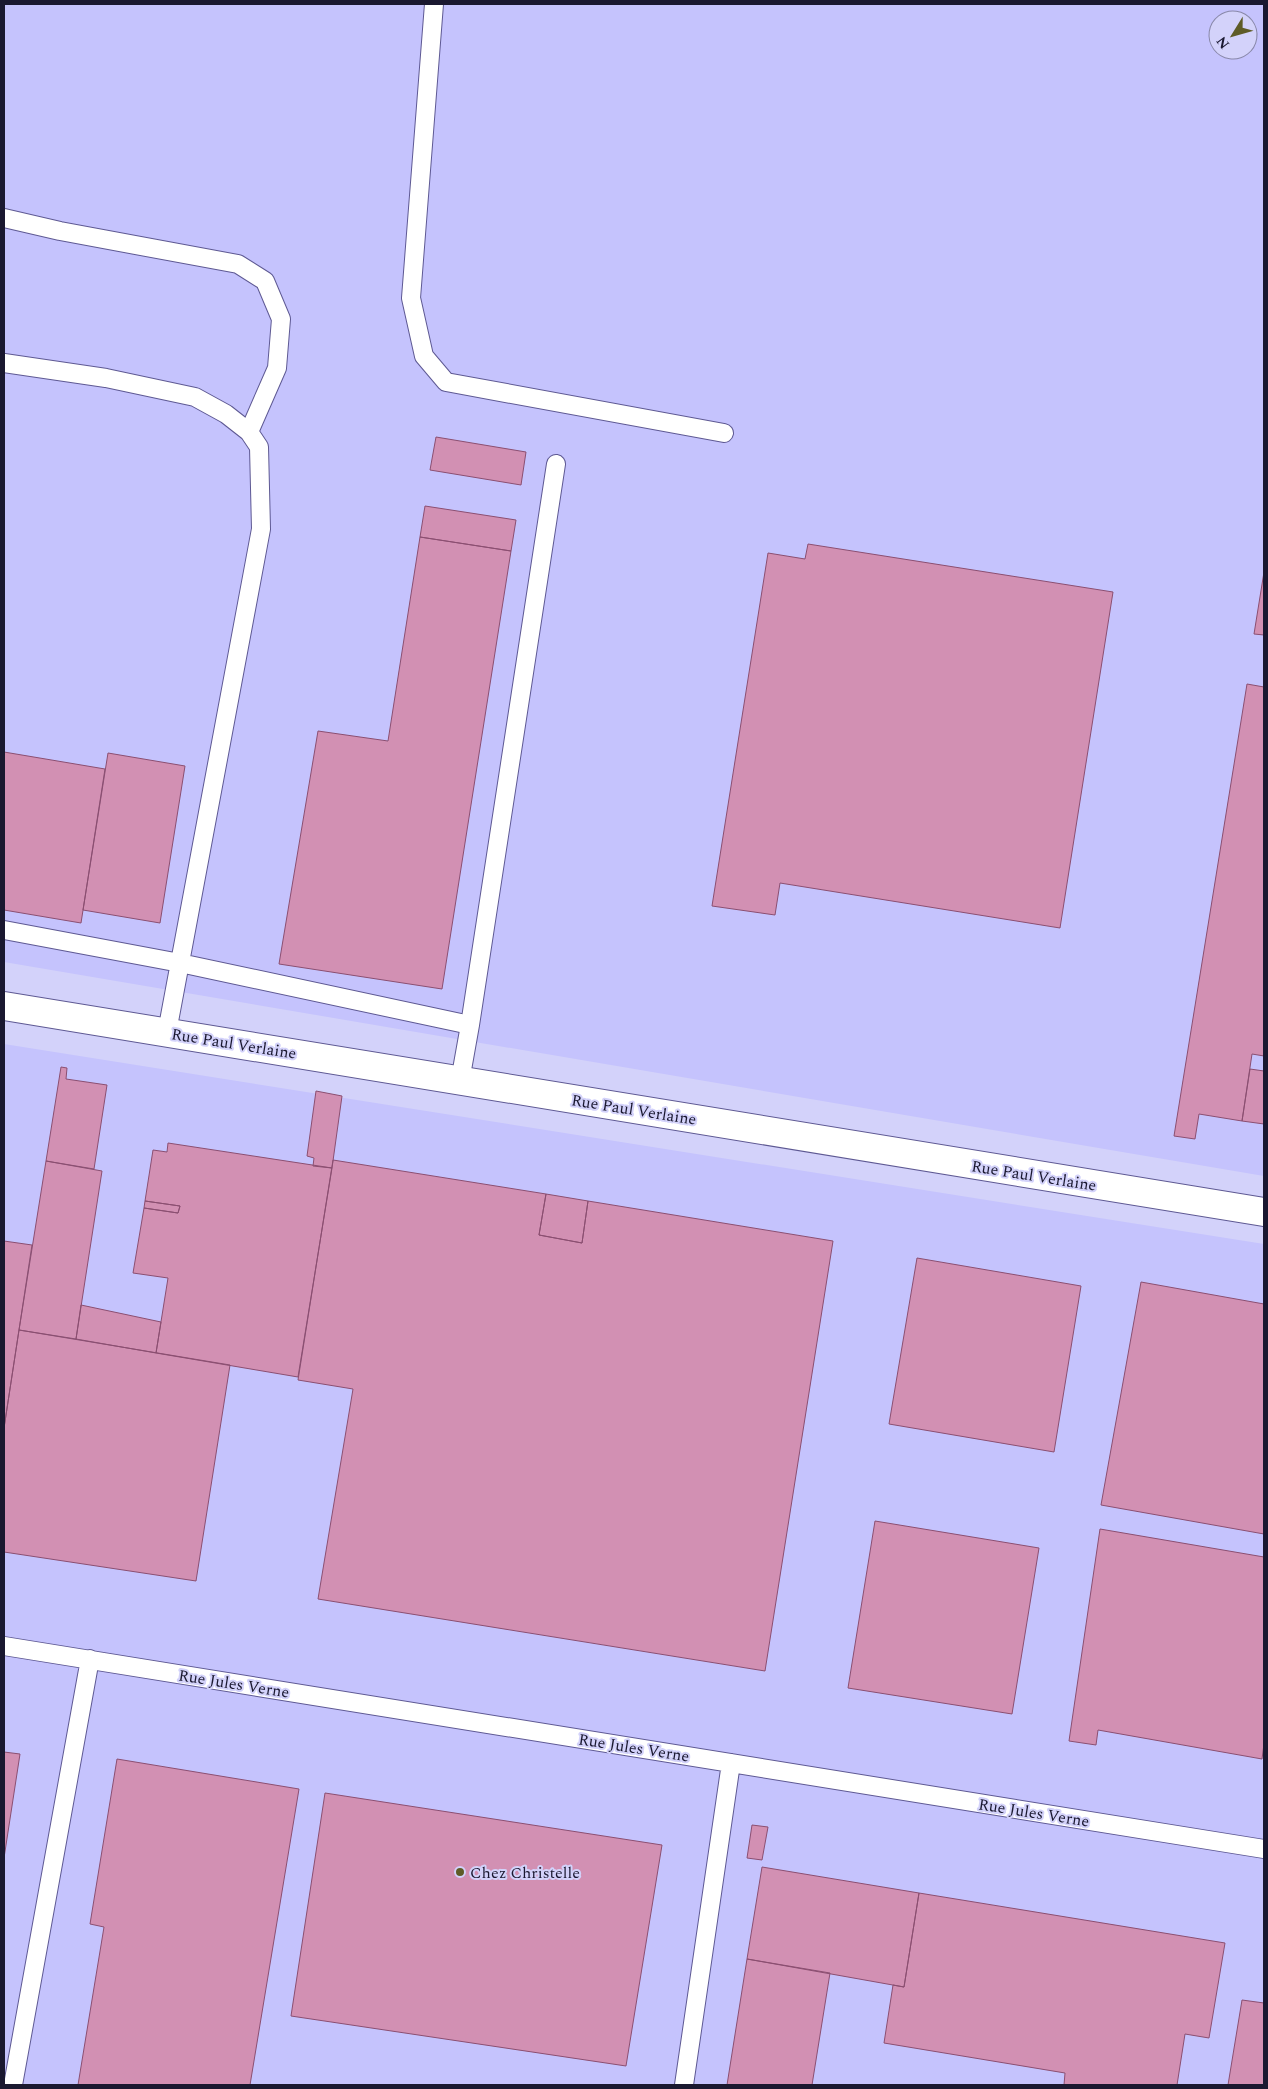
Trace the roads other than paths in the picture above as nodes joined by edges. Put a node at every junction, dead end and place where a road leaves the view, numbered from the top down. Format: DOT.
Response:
graph roads {
  1 [pos="434,4"];
  2 [pos="4,218"];
  3 [pos="4,363"];
  4 [pos="249,432"];
  5 [pos="724,433"];
  6 [pos="556,464"];
  7 [pos="4,930"];
  8 [pos="180,963"];
  9 [pos="4,1006"];
  10 [pos="470,1025"];
  11 [pos="168,1032"];
  12 [pos="460,1081"];
  13 [pos="1264,1212"];
  14 [pos="4,1646"];
  15 [pos="90,1660"];
  16 [pos="731,1763"];
  17 [pos="1264,1849"];
  18 [pos="14,2085"];
  19 [pos="684,2085"];
  1 -- 5 [label="lane"];
  2 -- 4 [label="lane"];
  3 -- 4 [label="lane"];
  4 -- 8 [label="lane"];
  6 -- 10 [label="lane"];
  7 -- 8 [label="lane"];
  8 -- 10 [label="lane"];
  8 -- 11 [label="lane"];
  9 -- 11 [label="street, Rue Paul Verlaine"];
  10 -- 12 [label="lane"];
  11 -- 12 [label="street, Rue Paul Verlaine"];
  12 -- 13 [label="street, Rue Paul Verlaine"];
  14 -- 15 [label="lane, Rue Jules Verne"];
  15 -- 16 [label="lane, Rue Jules Verne"];
  15 -- 18 [label="lane"];
  16 -- 17 [label="lane, Rue Jules Verne"];
  16 -- 19 [label="lane"];
}
